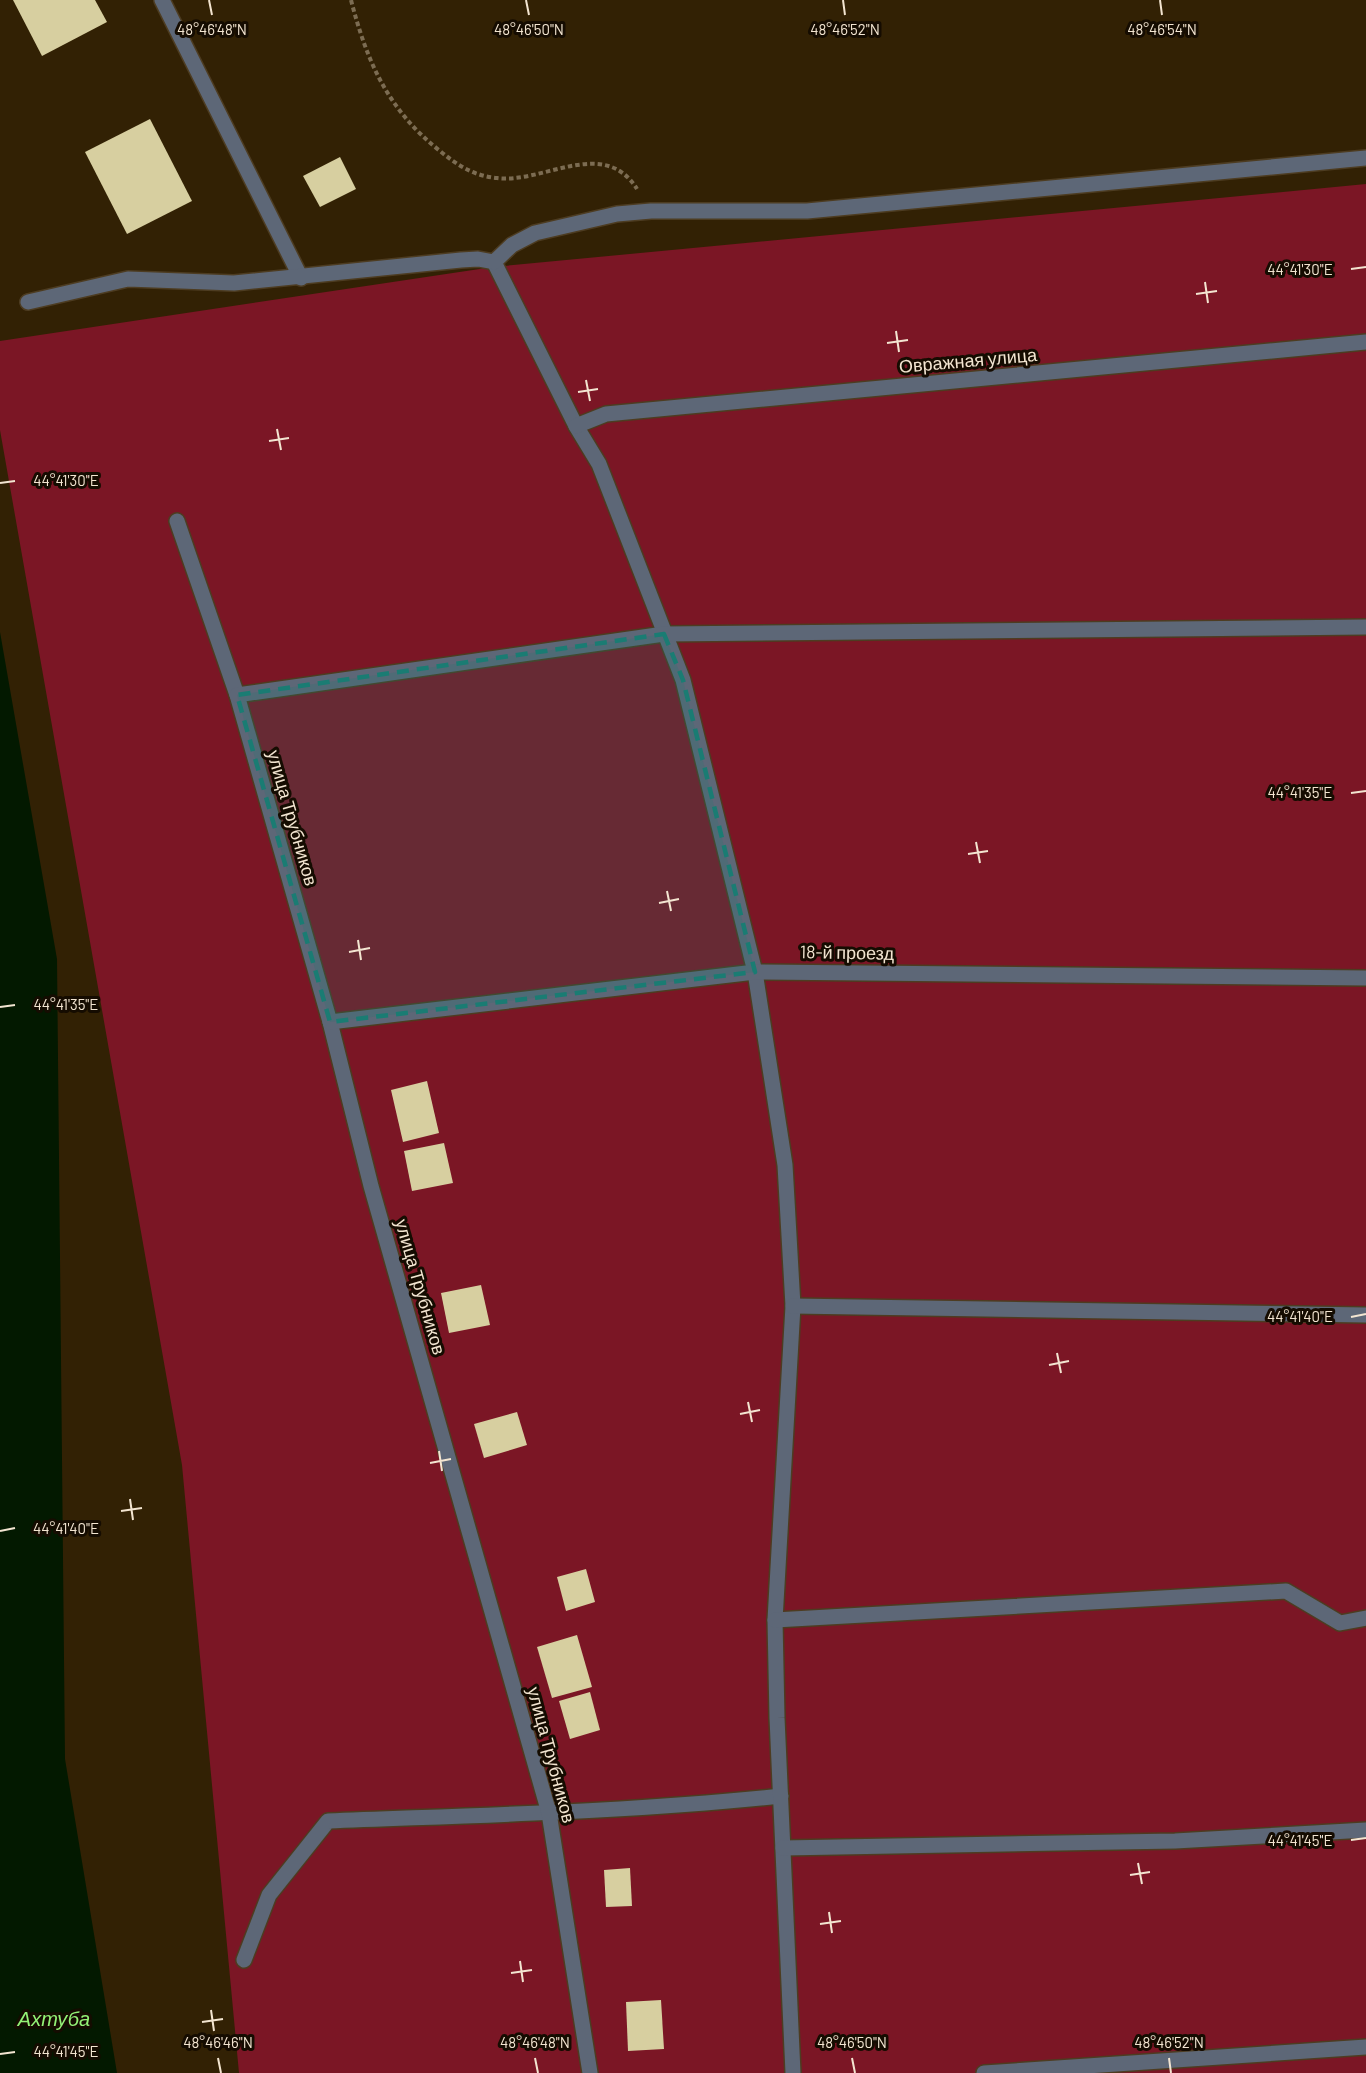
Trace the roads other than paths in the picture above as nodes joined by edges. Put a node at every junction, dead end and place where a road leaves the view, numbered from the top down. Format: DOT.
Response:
graph roads {
  1 [pos="162,0"];
  2 [pos="1366,158"];
  3 [pos="494,262"];
  4 [pos="301,278"];
  5 [pos="28,302"];
  6 [pos="1366,342"];
  7 [pos="576,426"];
  8 [pos="177,521"];
  9 [pos="1366,627"];
  10 [pos="664,634"];
  11 [pos="237,695"];
  12 [pos="755,972"];
  13 [pos="1366,978"];
  14 [pos="330,1022"];
  15 [pos="793,1306"];
  16 [pos="1366,1315"];
  17 [pos="1366,1618"];
  18 [pos="775,1620"];
  19 [pos="781,1796"];
  20 [pos="549,1813"];
  21 [pos="1366,1830"];
  22 [pos="783,1848"];
  23 [pos="244,1960"];
  24 [pos="1366,2047"];
  25 [pos="590,2073"];
  26 [pos="793,2073"];
  27 [pos="984,2073"];
  1 -- 4 [label="street"];
  2 -- 3 [label="street"];
  3 -- 4 [label="street"];
  3 -- 7 [label="street"];
  4 -- 5 [label="street"];
  6 -- 7 [label="street, Овражная улица"];
  7 -- 10 [label="street"];
  8 -- 11 [label="street, улица Трубников"];
  9 -- 10 [label="street"];
  10 -- 11 [label="street"];
  10 -- 12 [label="street"];
  11 -- 14 [label="street, улица Трубников"];
  12 -- 13 [label="street, 18-й проезд"];
  12 -- 14 [label="street, 18-й проезд"];
  12 -- 15 [label="street"];
  14 -- 20 [label="street, улица Трубников"];
  15 -- 16 [label="street"];
  15 -- 18 [label="street"];
  17 -- 18 [label="street"];
  18 -- 19 [label="street"];
  19 -- 20 [label="street"];
  19 -- 22 [label="street"];
  20 -- 23 [label="street"];
  20 -- 25 [label="street, улица Трубников"];
  21 -- 22 [label="street"];
  22 -- 26 [label="street"];
  24 -- 27 [label="street"];
}
